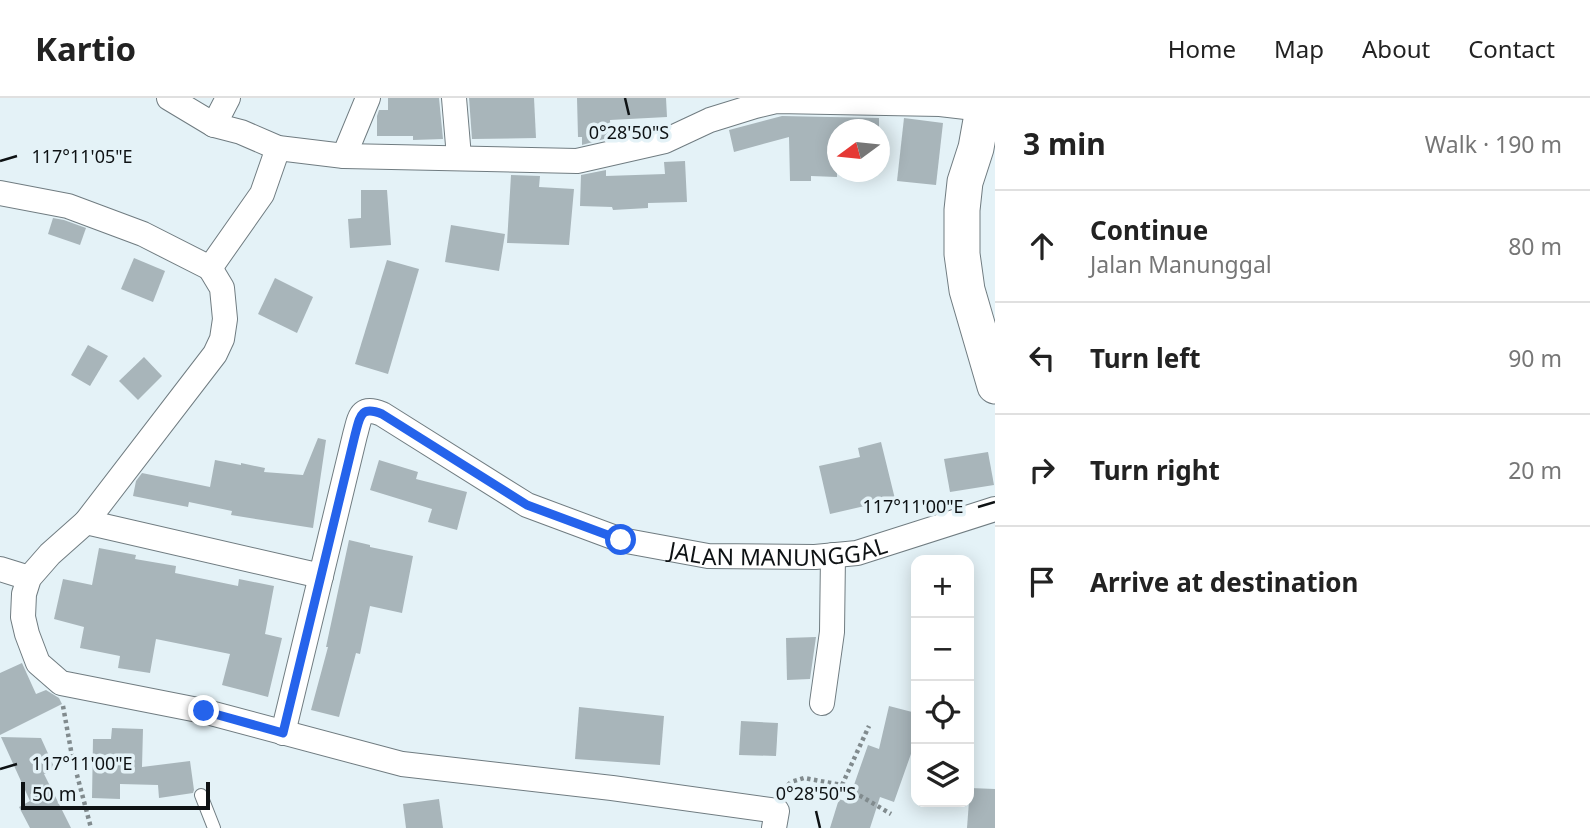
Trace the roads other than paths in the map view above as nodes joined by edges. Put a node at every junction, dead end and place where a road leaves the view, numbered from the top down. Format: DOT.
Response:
graph roads {
  1 [pos="169,98"];
  2 [pos="228,98"];
  3 [pos="368,98"];
  4 [pos="454,98"];
  5 [pos="986,104"];
  6 [pos="214,125"];
  7 [pos="278,148"];
  8 [pos="344,156"];
  9 [pos="459,157"];
  10 [pos="0,193"];
  11 [pos="210,268"];
  12 [pos="995,386"];
  13 [pos="995,509"];
  14 [pos="86,522"];
  15 [pos="833,555"];
  16 [pos="0,569"];
  17 [pos="321,576"];
  18 [pos="29,578"];
  19 [pos="822,702"];
  20 [pos="283,733"];
  21 [pos="201,795"];
  22 [pos="775,820"];
  23 [pos="214,828"];
  1 -- 6 [label="street"];
  2 -- 6 [label="street"];
  3 -- 8 [label="street"];
  4 -- 9 [label="street"];
  5 -- 9 [label="street"];
  5 -- 12 [label="street"];
  6 -- 7 [label="street"];
  7 -- 8 [label="street"];
  7 -- 11 [label="street"];
  8 -- 9 [label="street"];
  10 -- 11 [label="street"];
  11 -- 14 [label="street"];
  13 -- 15 [label="street, JALAN MANUNGGAL"];
  14 -- 17 [label="street"];
  14 -- 18 [label="street"];
  15 -- 17 [label="street, JALAN MANUNGGAL"];
  15 -- 19 [label="street"];
  16 -- 18 [label="street"];
  17 -- 20 [label="street"];
  18 -- 20 [label="street"];
  20 -- 22 [label="street"];
  21 -- 23 [label="lane"];
}
